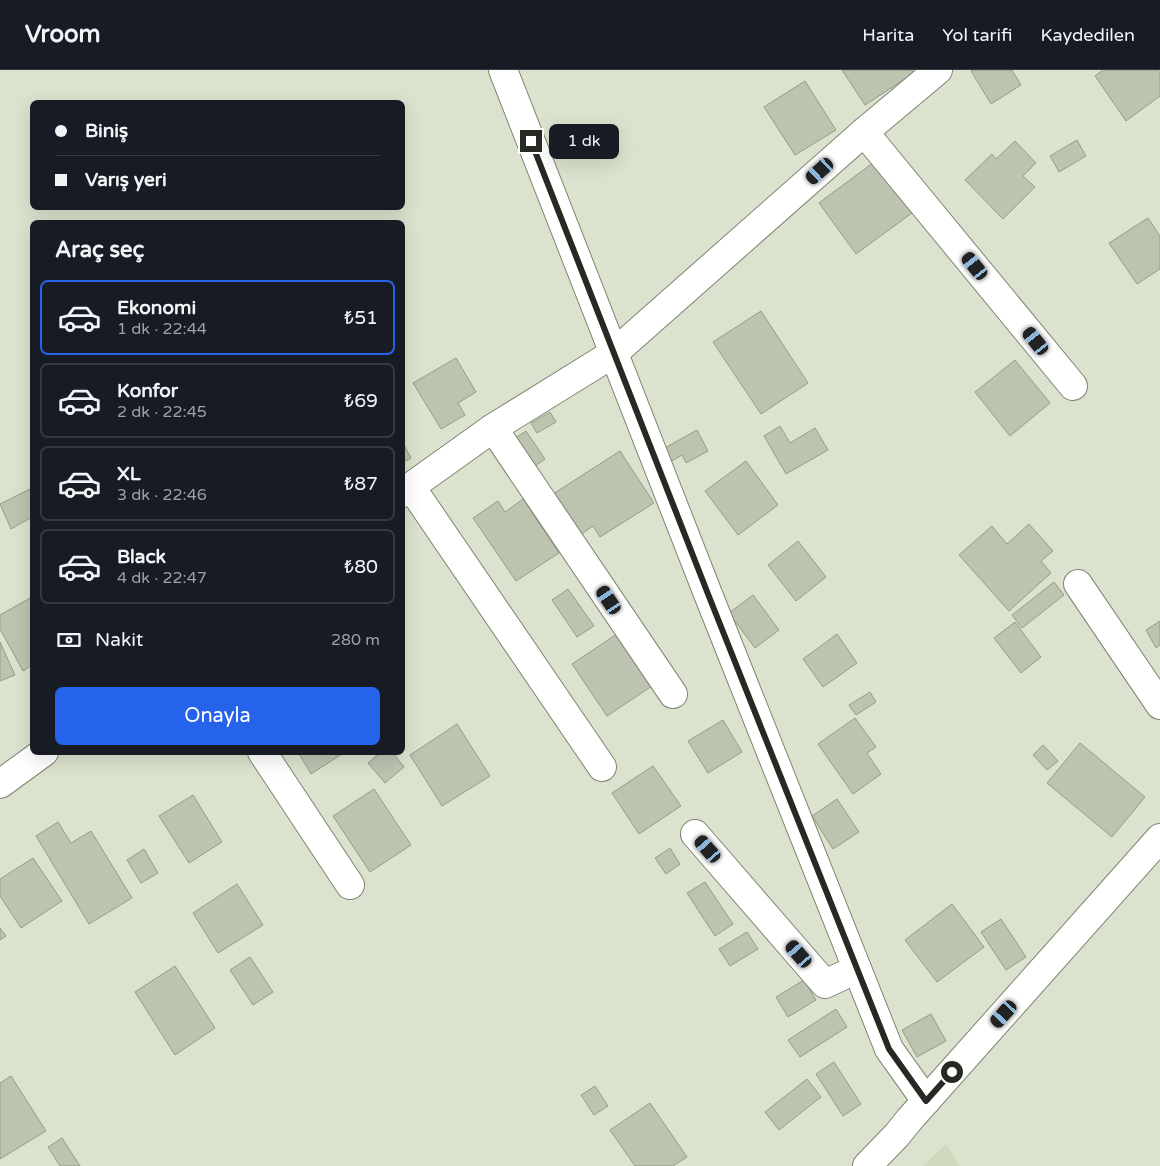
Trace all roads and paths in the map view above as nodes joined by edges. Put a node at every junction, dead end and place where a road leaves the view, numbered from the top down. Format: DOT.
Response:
graph roads {
  1 [pos="503,70"];
  2 [pos="938,70"];
  3 [pos="864,132"];
  4 [pos="614,353"];
  5 [pos="1073,386"];
  6 [pos="493,428"];
  7 [pos="407,490"];
  8 [pos="1078,584"];
  9 [pos="673,694"];
  10 [pos="1160,705"];
  11 [pos="40,755"];
  12 [pos="264,755"];
  13 [pos="602,767"];
  14 [pos="0,784"];
  15 [pos="695,834"];
  16 [pos="1160,838"];
  17 [pos="350,885"];
  18 [pos="857,969"];
  19 [pos="926,1101"];
  20 [pos="867,1166"];
  1 -- 4 [label="street"];
  2 -- 3 [label="street"];
  3 -- 4 [label="street"];
  3 -- 5 [label="street"];
  4 -- 6 [label="street"];
  4 -- 18 [label="street"];
  6 -- 7 [label="street"];
  6 -- 9 [label="street"];
  7 -- 13 [label="street"];
  8 -- 10 [label="street"];
  11 -- 14 [label="street"];
  12 -- 17 [label="street"];
  15 -- 18 [label="street"];
  16 -- 19 [label="street"];
  18 -- 19 [label="street"];
  19 -- 20 [label="street"];
}
